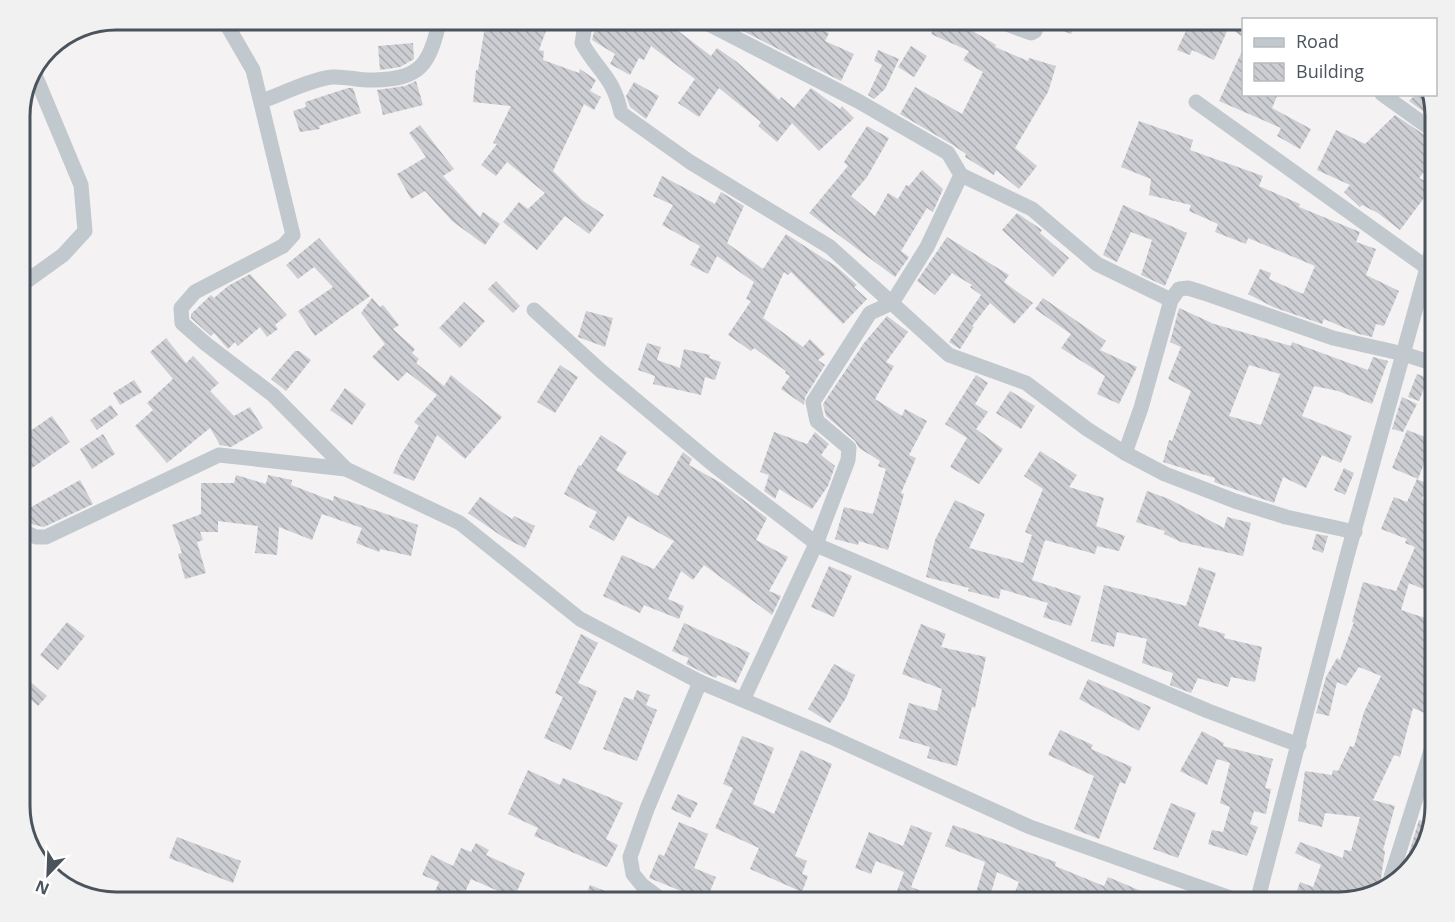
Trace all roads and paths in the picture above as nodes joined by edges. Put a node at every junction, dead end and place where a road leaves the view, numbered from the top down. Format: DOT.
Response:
graph roads {
  1 [pos="230,30"];
  2 [pos="437,30"];
  3 [pos="584,30"];
  4 [pos="720,30"];
  5 [pos="38,82"];
  6 [pos="1385,96"];
  7 [pos="262,101"];
  8 [pos="1196,102"];
  9 [pos="1425,125"];
  10 [pos="962,175"];
  11 [pos="1425,266"];
  12 [pos="1425,271"];
  13 [pos="30,279"];
  14 [pos="1171,300"];
  15 [pos="892,303"];
  16 [pos="534,310"];
  17 [pos="1404,354"];
  18 [pos="1425,361"];
  19 [pos="1125,453"];
  20 [pos="346,469"];
  21 [pos="1355,532"];
  22 [pos="30,534"];
  23 [pos="816,544"];
  24 [pos="700,682"];
  25 [pos="743,700"];
  26 [pos="1299,745"];
  27 [pos="1425,772"];
  28 [pos="1392,873"];
  29 [pos="652,892"];
  30 [pos="1211,892"];
  31 [pos="1260,892"];
  1 -- 7 [label="street"];
  2 -- 7 [label="street"];
  3 -- 15 [label="street"];
  4 -- 10 [label="street"];
  5 -- 13 [label="street"];
  6 -- 9 [label="street"];
  7 -- 20 [label="street"];
  8 -- 11 [label="street"];
  10 -- 14 [label="street"];
  10 -- 15 [label="street"];
  12 -- 17 [label="street"];
  14 -- 17 [label="street"];
  14 -- 19 [label="street"];
  15 -- 19 [label="street"];
  15 -- 23 [label="street"];
  16 -- 23 [label="street"];
  17 -- 18 [label="street"];
  17 -- 21 [label="street"];
  19 -- 21 [label="street"];
  20 -- 22 [label="street"];
  20 -- 24 [label="street"];
  21 -- 26 [label="street"];
  23 -- 25 [label="street"];
  23 -- 26 [label="street"];
  24 -- 25 [label="street"];
  24 -- 29 [label="street"];
  25 -- 30 [label="street"];
  26 -- 31 [label="street"];
  27 -- 28 [label="street"];
}
